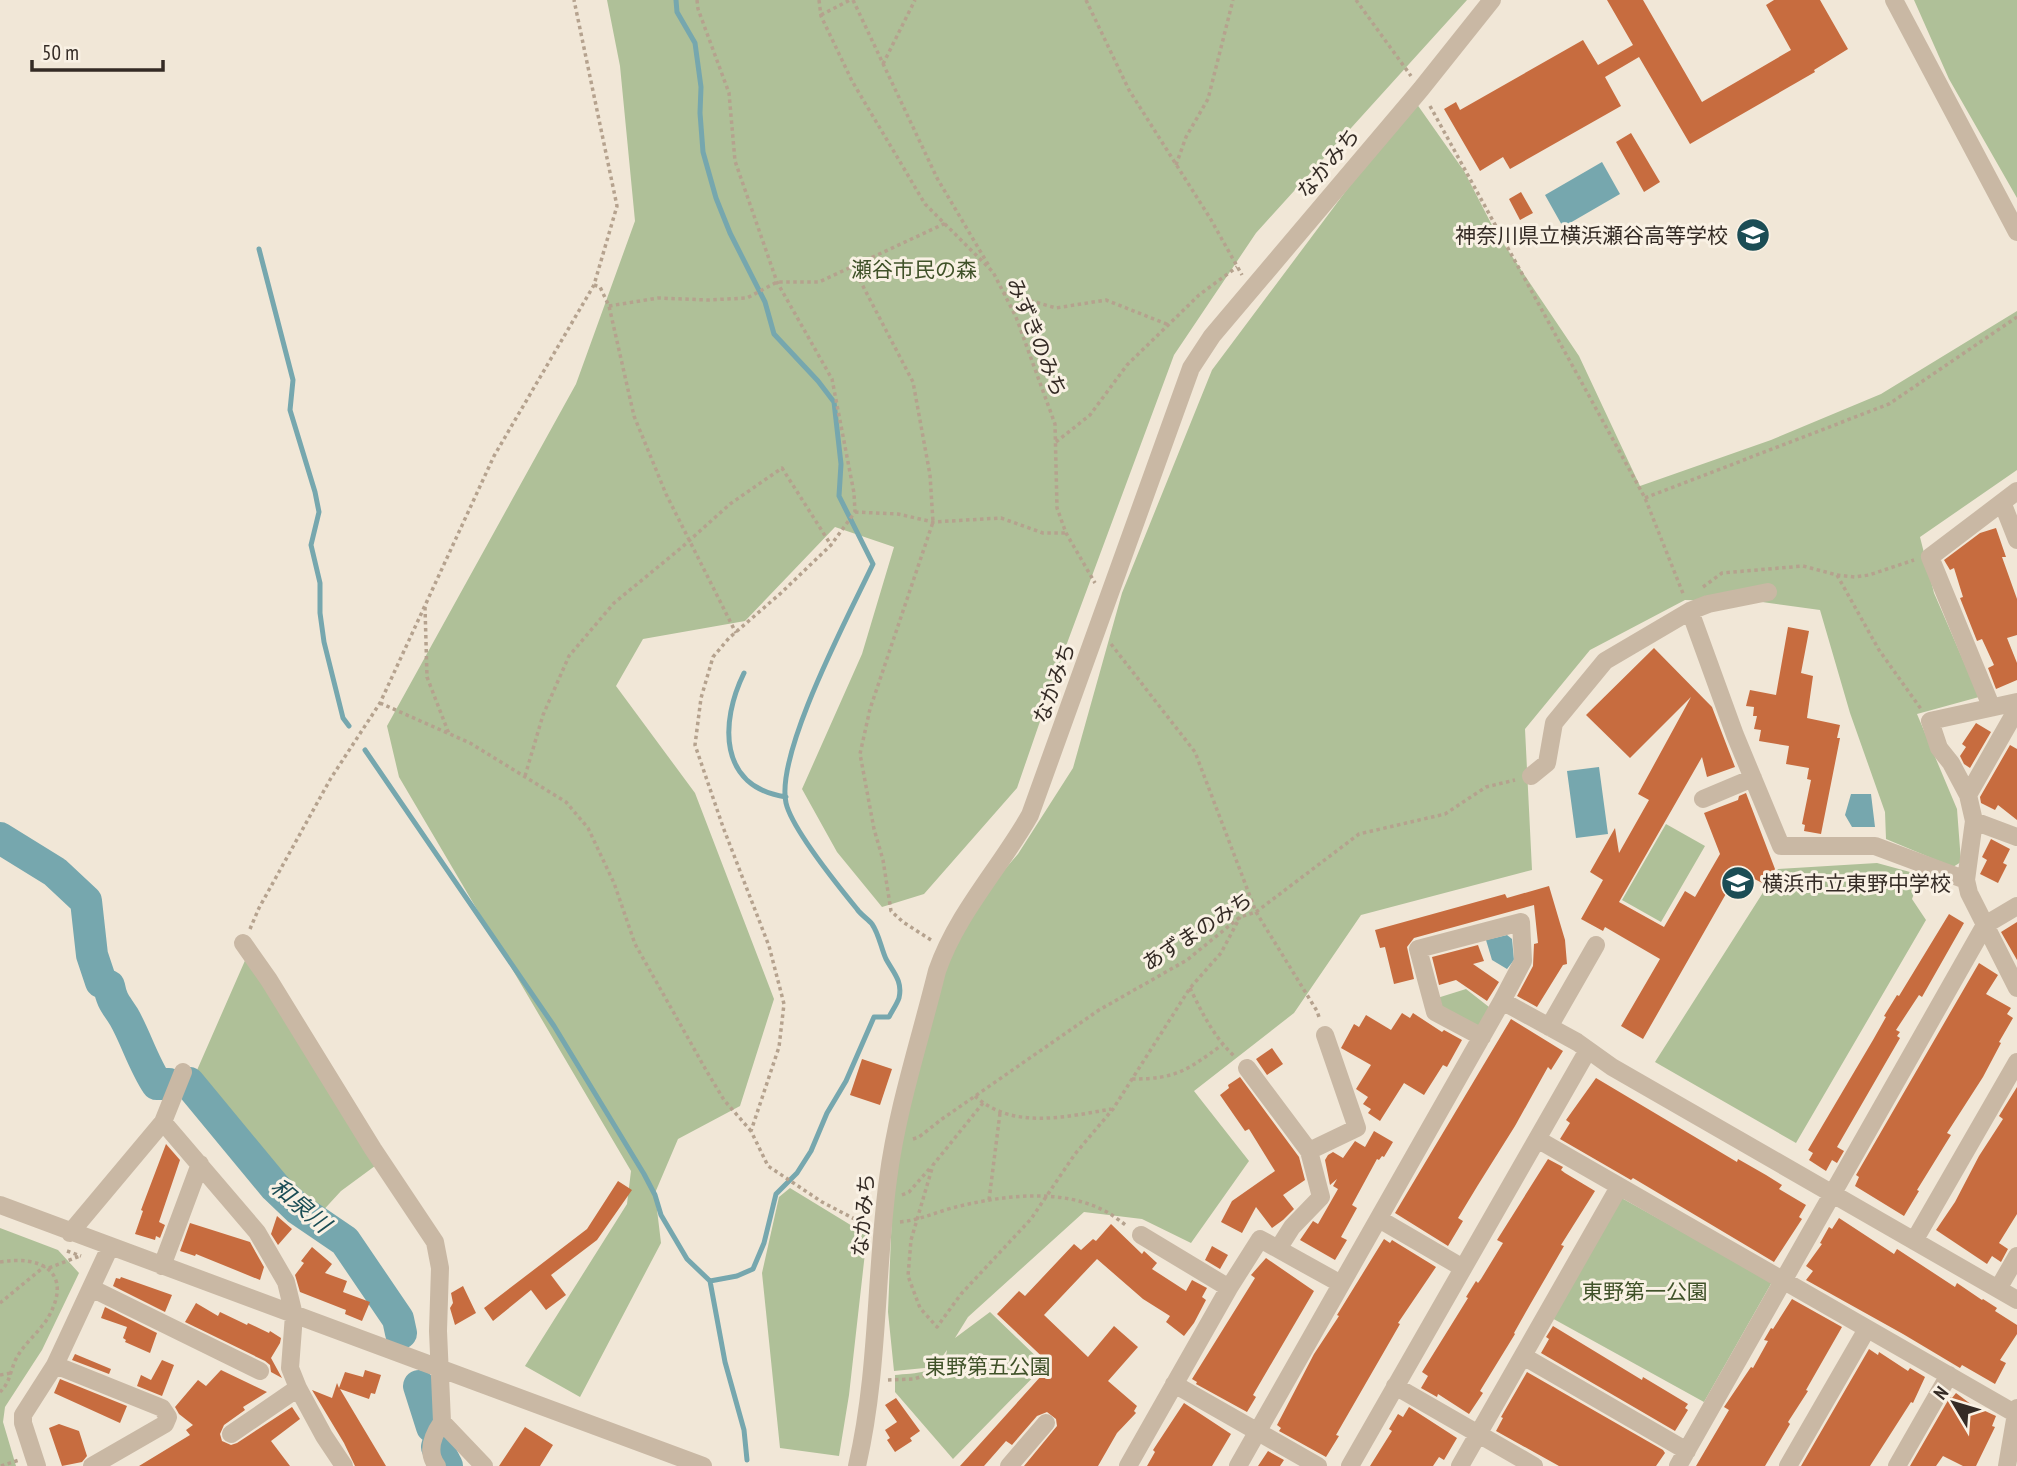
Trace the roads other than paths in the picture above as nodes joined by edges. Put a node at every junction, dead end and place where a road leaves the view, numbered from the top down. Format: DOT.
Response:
graph roads {
  1 [pos="1492,0"];
  2 [pos="1894,0"];
  3 [pos="2017,232"];
  4 [pos="2017,491"];
  5 [pos="2002,502"];
  6 [pos="2017,540"];
  7 [pos="1768,592"];
  8 [pos="1688,607"];
  9 [pos="2017,702"];
  10 [pos="1991,706"];
  11 [pos="2017,709"];
  12 [pos="1531,776"];
  13 [pos="1753,778"];
  14 [pos="1968,795"];
  15 [pos="1703,799"];
  16 [pos="1974,821"];
  17 [pos="2017,837"];
  18 [pos="1966,880"];
  19 [pos="2017,906"];
  20 [pos="1985,925"];
  21 [pos="243,943"];
  22 [pos="1596,945"];
  23 [pos="2017,988"];
  24 [pos="1502,1001"];
  25 [pos="1549,1027"];
  26 [pos="1325,1035"];
  27 [pos="1482,1037"];
  28 [pos="1588,1050"];
  29 [pos="2017,1062"];
  30 [pos="1247,1068"];
  31 [pos="183,1073"];
  32 [pos="163,1122"];
  33 [pos="1537,1139"];
  34 [pos="1309,1151"];
  35 [pos="200,1164"];
  36 [pos="1619,1187"];
  37 [pos="1833,1194"];
  38 [pos="0,1206"];
  39 [pos="1378,1219"];
  40 [pos="70,1233"];
  41 [pos="1141,1235"];
  42 [pos="1914,1241"];
  43 [pos="110,1247"];
  44 [pos="1278,1249"];
  45 [pos="2017,1256"];
  46 [pos="162,1266"];
  47 [pos="1463,1268"];
  48 [pos="1784,1281"];
  49 [pos="1341,1284"];
  50 [pos="1229,1287"];
  51 [pos="91,1288"];
  52 [pos="1998,1289"];
  53 [pos="2017,1300"];
  54 [pos="294,1315"];
  55 [pos="1867,1329"];
  56 [pos="1523,1356"];
  57 [pos="55,1365"];
  58 [pos="441,1370"];
  59 [pos="260,1371"];
  60 [pos="1949,1376"];
  61 [pos="1174,1384"];
  62 [pos="1395,1386"];
  63 [pos="298,1388"];
  64 [pos="2016,1411"];
  65 [pos="442,1422"];
  66 [pos="1046,1423"];
  67 [pos="1258,1432"];
  68 [pos="231,1434"];
  69 [pos="1478,1434"];
  70 [pos="1683,1459"];
  71 [pos="37,1466"];
  72 [pos="92,1466"];
  73 [pos="344,1466"];
  74 [pos="437,1466"];
  75 [pos="485,1466"];
  76 [pos="704,1466"];
  77 [pos="857,1466"];
  78 [pos="1009,1466"];
  79 [pos="1128,1466"];
  80 [pos="1238,1466"];
  81 [pos="1318,1466"];
  82 [pos="1350,1466"];
  83 [pos="1460,1466"];
  84 [pos="1534,1466"];
  85 [pos="1788,1466"];
  86 [pos="1897,1466"];
  87 [pos="2007,1466"];
  1 -- 77 [label="street, なかみち"];
  2 -- 3 [label="street"];
  4 -- 5 [label="street"];
  5 -- 6 [label="street"];
  5 -- 10 [label="street"];
  7 -- 8 [label="street"];
  8 -- 12 [label="street"];
  8 -- 13 [label="street"];
  9 -- 10 [label="street"];
  10 -- 14 [label="street"];
  11 -- 14 [label="street"];
  13 -- 15 [label="street"];
  13 -- 18 [label="street"];
  14 -- 16 [label="street"];
  16 -- 17 [label="street"];
  16 -- 18 [label="street"];
  18 -- 20 [label="street"];
  19 -- 20 [label="street"];
  20 -- 23 [label="street"];
  20 -- 37 [label="street"];
  21 -- 58 [label="street"];
  22 -- 25 [label="street"];
  24 -- 25 [label="street"];
  24 -- 27 [label="street"];
  24 -- 27 [label="street"];
  25 -- 28 [label="street"];
  26 -- 34 [label="street"];
  27 -- 39 [label="street"];
  28 -- 33 [label="street"];
  28 -- 37 [label="street"];
  29 -- 42 [label="street"];
  30 -- 34 [label="street"];
  31 -- 32 [label="street"];
  32 -- 35 [label="street"];
  32 -- 40 [label="street"];
  33 -- 36 [label="street"];
  33 -- 47 [label="street"];
  34 -- 44 [label="street"];
  35 -- 46 [label="street"];
  35 -- 54 [label="street"];
  36 -- 48 [label="street"];
  36 -- 56 [label="street"];
  37 -- 42 [label="street"];
  37 -- 48 [label="street"];
  38 -- 40 [label="street"];
  39 -- 47 [label="street"];
  39 -- 49 [label="street"];
  40 -- 43 [label="street"];
  41 -- 50 [label="street"];
  42 -- 52 [label="street"];
  43 -- 46 [label="street"];
  43 -- 51 [label="street"];
  44 -- 49 [label="street"];
  44 -- 50 [label="street"];
  45 -- 52 [label="street"];
  46 -- 54 [label="street"];
  47 -- 62 [label="street"];
  48 -- 55 [label="street"];
  48 -- 70 [label="street"];
  49 -- 67 [label="street"];
  50 -- 61 [label="street"];
  51 -- 57 [label="street"];
  51 -- 59 [label="street"];
  52 -- 53 [label="street"];
  54 -- 58 [label="street"];
  54 -- 63 [label="street"];
  55 -- 60 [label="street"];
  55 -- 85 [label="street"];
  56 -- 69 [label="street"];
  56 -- 70 [label="street"];
  57 -- 71 [label="street"];
  57 -- 72 [label="street"];
  58 -- 65 [label="street"];
  58 -- 76 [label="street"];
  60 -- 64 [label="street"];
  60 -- 86 [label="street"];
  61 -- 67 [label="street"];
  61 -- 79 [label="street"];
  62 -- 69 [label="street"];
  62 -- 82 [label="street"];
  63 -- 68 [label="street"];
  63 -- 73 [label="street"];
  64 -- 87 [label="street"];
  65 -- 74 [label="street"];
  65 -- 75 [label="street"];
  66 -- 78 [label="street"];
  67 -- 80 [label="street"];
  67 -- 81 [label="street"];
  69 -- 83 [label="street"];
  69 -- 84 [label="street"];
}
